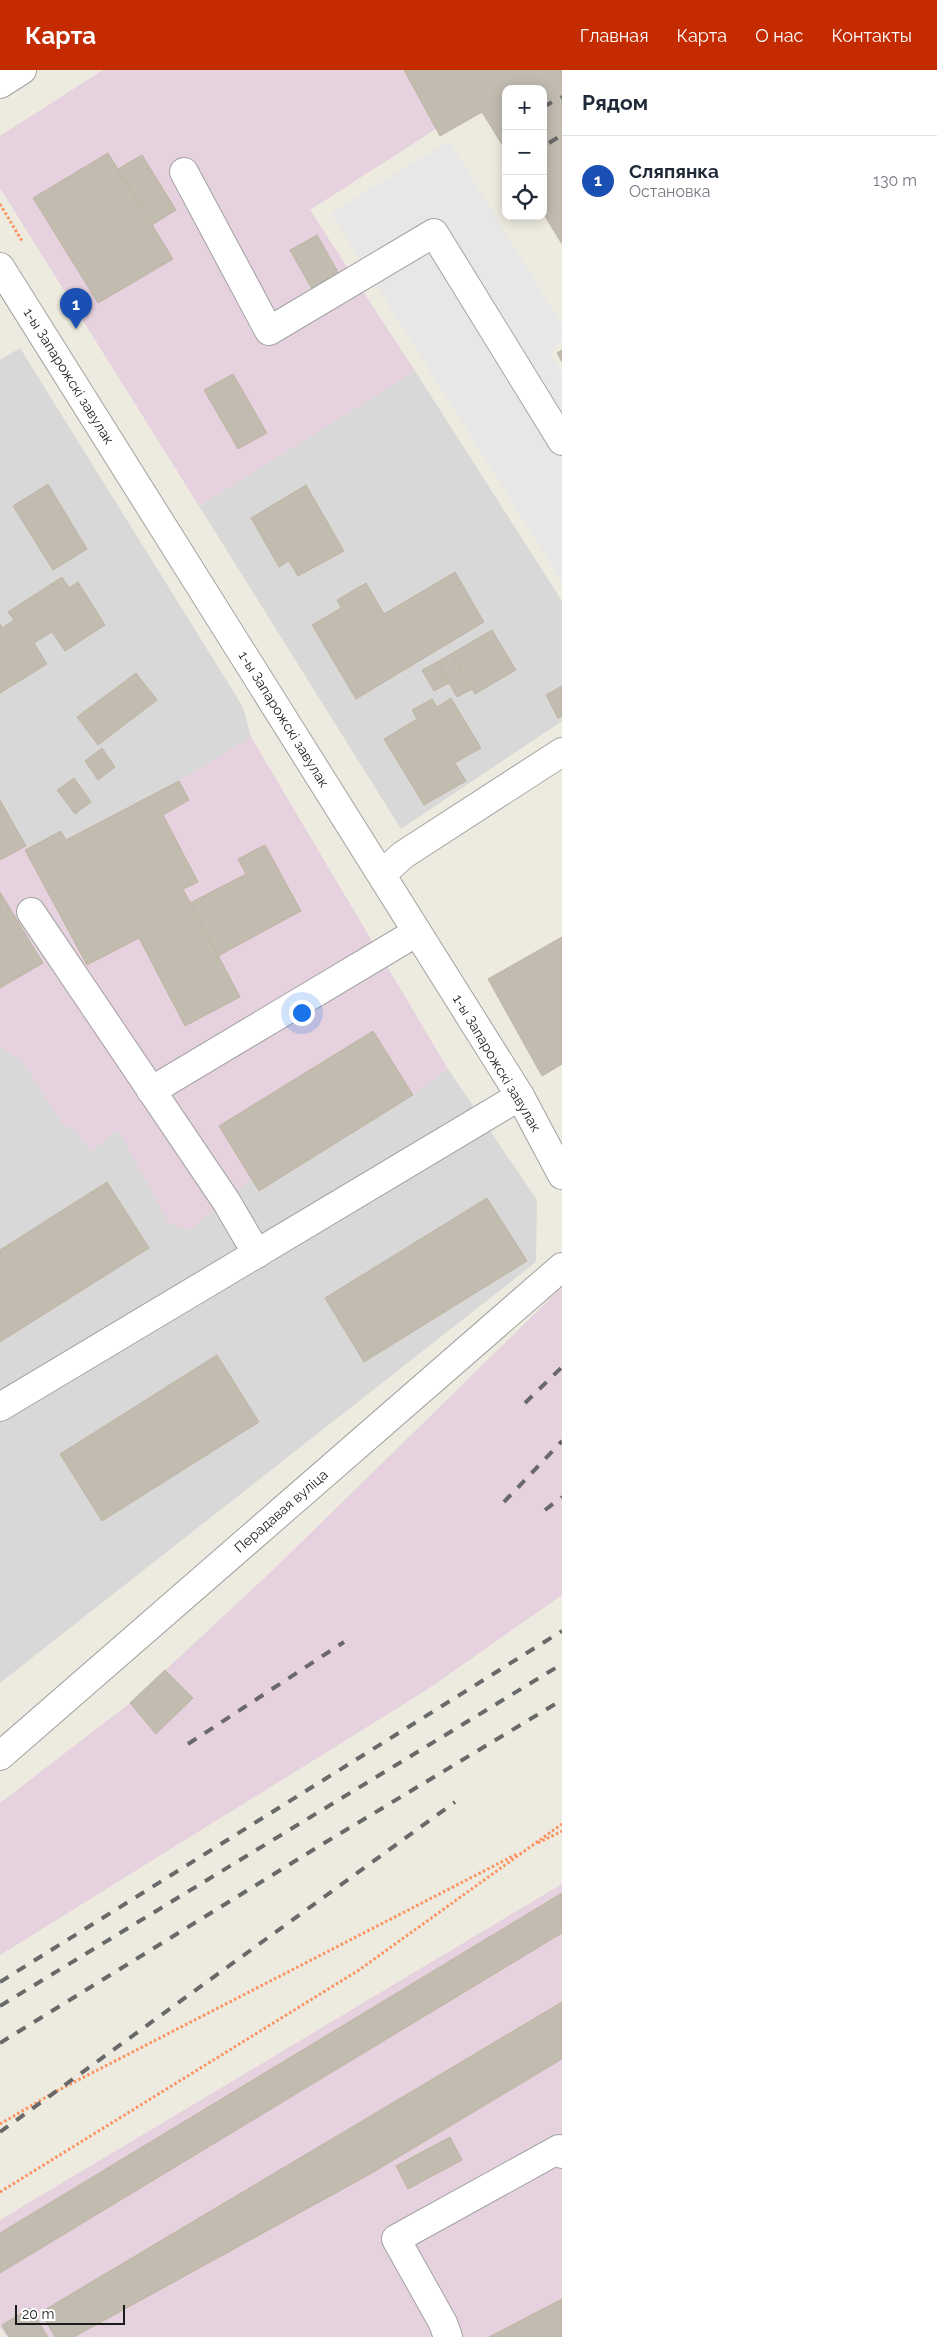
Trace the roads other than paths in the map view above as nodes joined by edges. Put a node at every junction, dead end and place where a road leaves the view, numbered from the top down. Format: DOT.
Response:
graph roads {
  1 [pos="22,70"];
  2 [pos="0,84"];
  3 [pos="184,172"];
  4 [pos="0,267"];
  5 [pos="562,442"];
  6 [pos="562,752"];
  7 [pos="382,874"];
  8 [pos="31,912"];
  9 [pos="417,932"];
  10 [pos="151,1091"];
  11 [pos="520,1096"];
  12 [pos="562,1175"];
  13 [pos="257,1254"];
  14 [pos="562,1267"];
  15 [pos="2,1402"];
  16 [pos="0,1756"];
  17 [pos="562,2154"];
  18 [pos="448,2337"];
  1 -- 2 [label="street"];
  3 -- 5 [label="street"];
  4 -- 7 [label="street, 1-ы Запарожскі завулак"];
  6 -- 7 [label="street"];
  7 -- 9 [label="street, 1-ы Запарожскі завулак"];
  8 -- 10 [label="street"];
  9 -- 10 [label="street"];
  9 -- 11 [label="street, 1-ы Запарожскі завулак"];
  10 -- 13 [label="street"];
  11 -- 12 [label="street, 1-ы Запарожскі завулак"];
  11 -- 13 [label="street"];
  13 -- 15 [label="street"];
  14 -- 16 [label="street, Перадавая вуліца"];
  17 -- 18 [label="street"];
}
